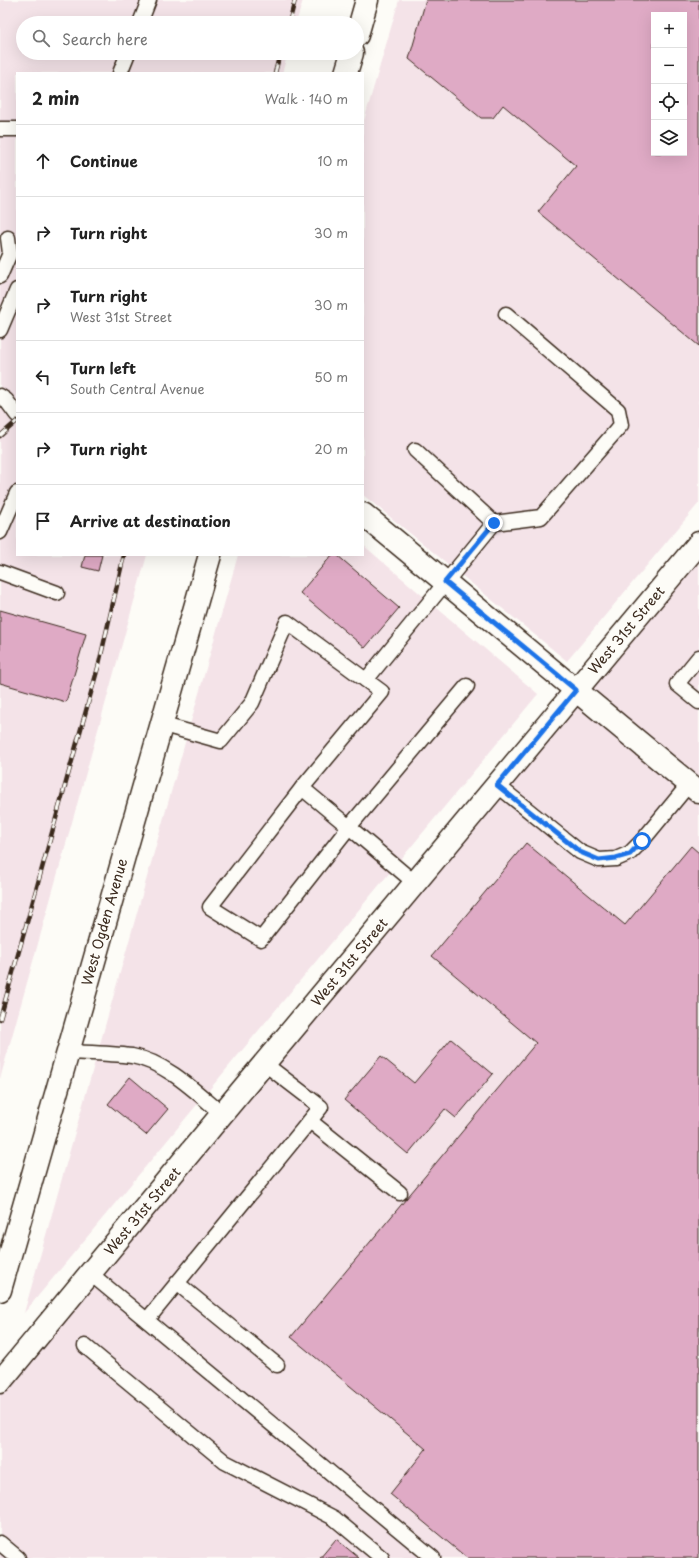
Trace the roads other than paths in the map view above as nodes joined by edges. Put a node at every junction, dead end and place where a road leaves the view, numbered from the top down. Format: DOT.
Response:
graph roads {
  1 [pos="149,0"];
  2 [pos="367,0"];
  3 [pos="143,16"];
  4 [pos="362,16"];
  5 [pos="125,60"];
  6 [pos="350,60"];
  7 [pos="120,72"];
  8 [pos="346,72"];
  9 [pos="0,129"];
  10 [pos="16,129"];
  11 [pos="8,238"];
  12 [pos="0,276"];
  13 [pos="16,292"];
  14 [pos="506,314"];
  15 [pos="0,330"];
  16 [pos="0,396"];
  17 [pos="16,414"];
  18 [pos="414,450"];
  19 [pos="16,495"];
  20 [pos="364,515"];
  21 [pos="494,523"];
  22 [pos="0,532"];
  23 [pos="698,545"];
  24 [pos="210,556"];
  25 [pos="0,572"];
  26 [pos="445,582"];
  27 [pos="57,592"];
  28 [pos="699,657"];
  29 [pos="366,680"];
  30 [pos="467,686"];
  31 [pos="576,690"];
  32 [pos="699,702"];
  33 [pos="160,724"];
  34 [pos="497,785"];
  35 [pos="302,788"];
  36 [pos="696,789"];
  37 [pos="349,827"];
  38 [pos="415,883"];
  39 [pos="68,1052"];
  40 [pos="265,1064"];
  41 [pos="222,1114"];
  42 [pos="310,1121"];
  43 [pos="400,1193"];
  44 [pos="90,1274"];
  45 [pos="177,1283"];
  46 [pos="0,1290"];
  47 [pos="147,1320"];
  48 [pos="85,1346"];
  49 [pos="277,1365"];
  50 [pos="0,1382"];
  51 [pos="0,1543"];
  52 [pos="18,1558"];
  53 [pos="382,1558"];
  54 [pos="433,1558"];
  1 -- 3 [label="lane"];
  2 -- 4 [label="main road"];
  5 -- 7 [label="lane"];
  6 -- 8 [label="main road"];
  9 -- 10 [label="lane"];
  11 -- 12 [label="lane"];
  13 -- 15 [label="lane"];
  14 -- 21 [label="lane"];
  16 -- 17 [label="lane"];
  18 -- 21 [label="lane"];
  19 -- 22 [label="lane"];
  20 -- 26 [label="main road"];
  21 -- 26 [label="lane"];
  23 -- 31 [label="main road, West 31st Street"];
  24 -- 33 [label="main road, West Ogden Avenue"];
  25 -- 27 [label="lane"];
  26 -- 29 [label="lane"];
  26 -- 31 [label="main road"];
  28 -- 32 [label="lane"];
  29 -- 33 [label="lane"];
  29 -- 35 [label="lane"];
  30 -- 37 [label="lane"];
  31 -- 34 [label="main road, West 31st Street"];
  31 -- 36 [label="main road"];
  33 -- 39 [label="main road, West Ogden Avenue"];
  34 -- 36 [label="lane"];
  34 -- 38 [label="main road, West 31st Street"];
  35 -- 37 [label="lane"];
  35 -- 37 [label="lane"];
  37 -- 38 [label="lane"];
  38 -- 40 [label="main road, West 31st Street"];
  39 -- 41 [label="lane"];
  39 -- 46 [label="main road, West Ogden Avenue"];
  40 -- 41 [label="main road, West 31st Street"];
  40 -- 42 [label="lane"];
  41 -- 44 [label="main road, West 31st Street"];
  42 -- 43 [label="lane"];
  42 -- 45 [label="lane"];
  44 -- 47 [label="lane"];
  44 -- 50 [label="main road, West 31st Street"];
  45 -- 47 [label="lane"];
  45 -- 49 [label="lane"];
  47 -- 54 [label="lane"];
  48 -- 53 [label="lane"];
  51 -- 52 [label="lane"];
}
